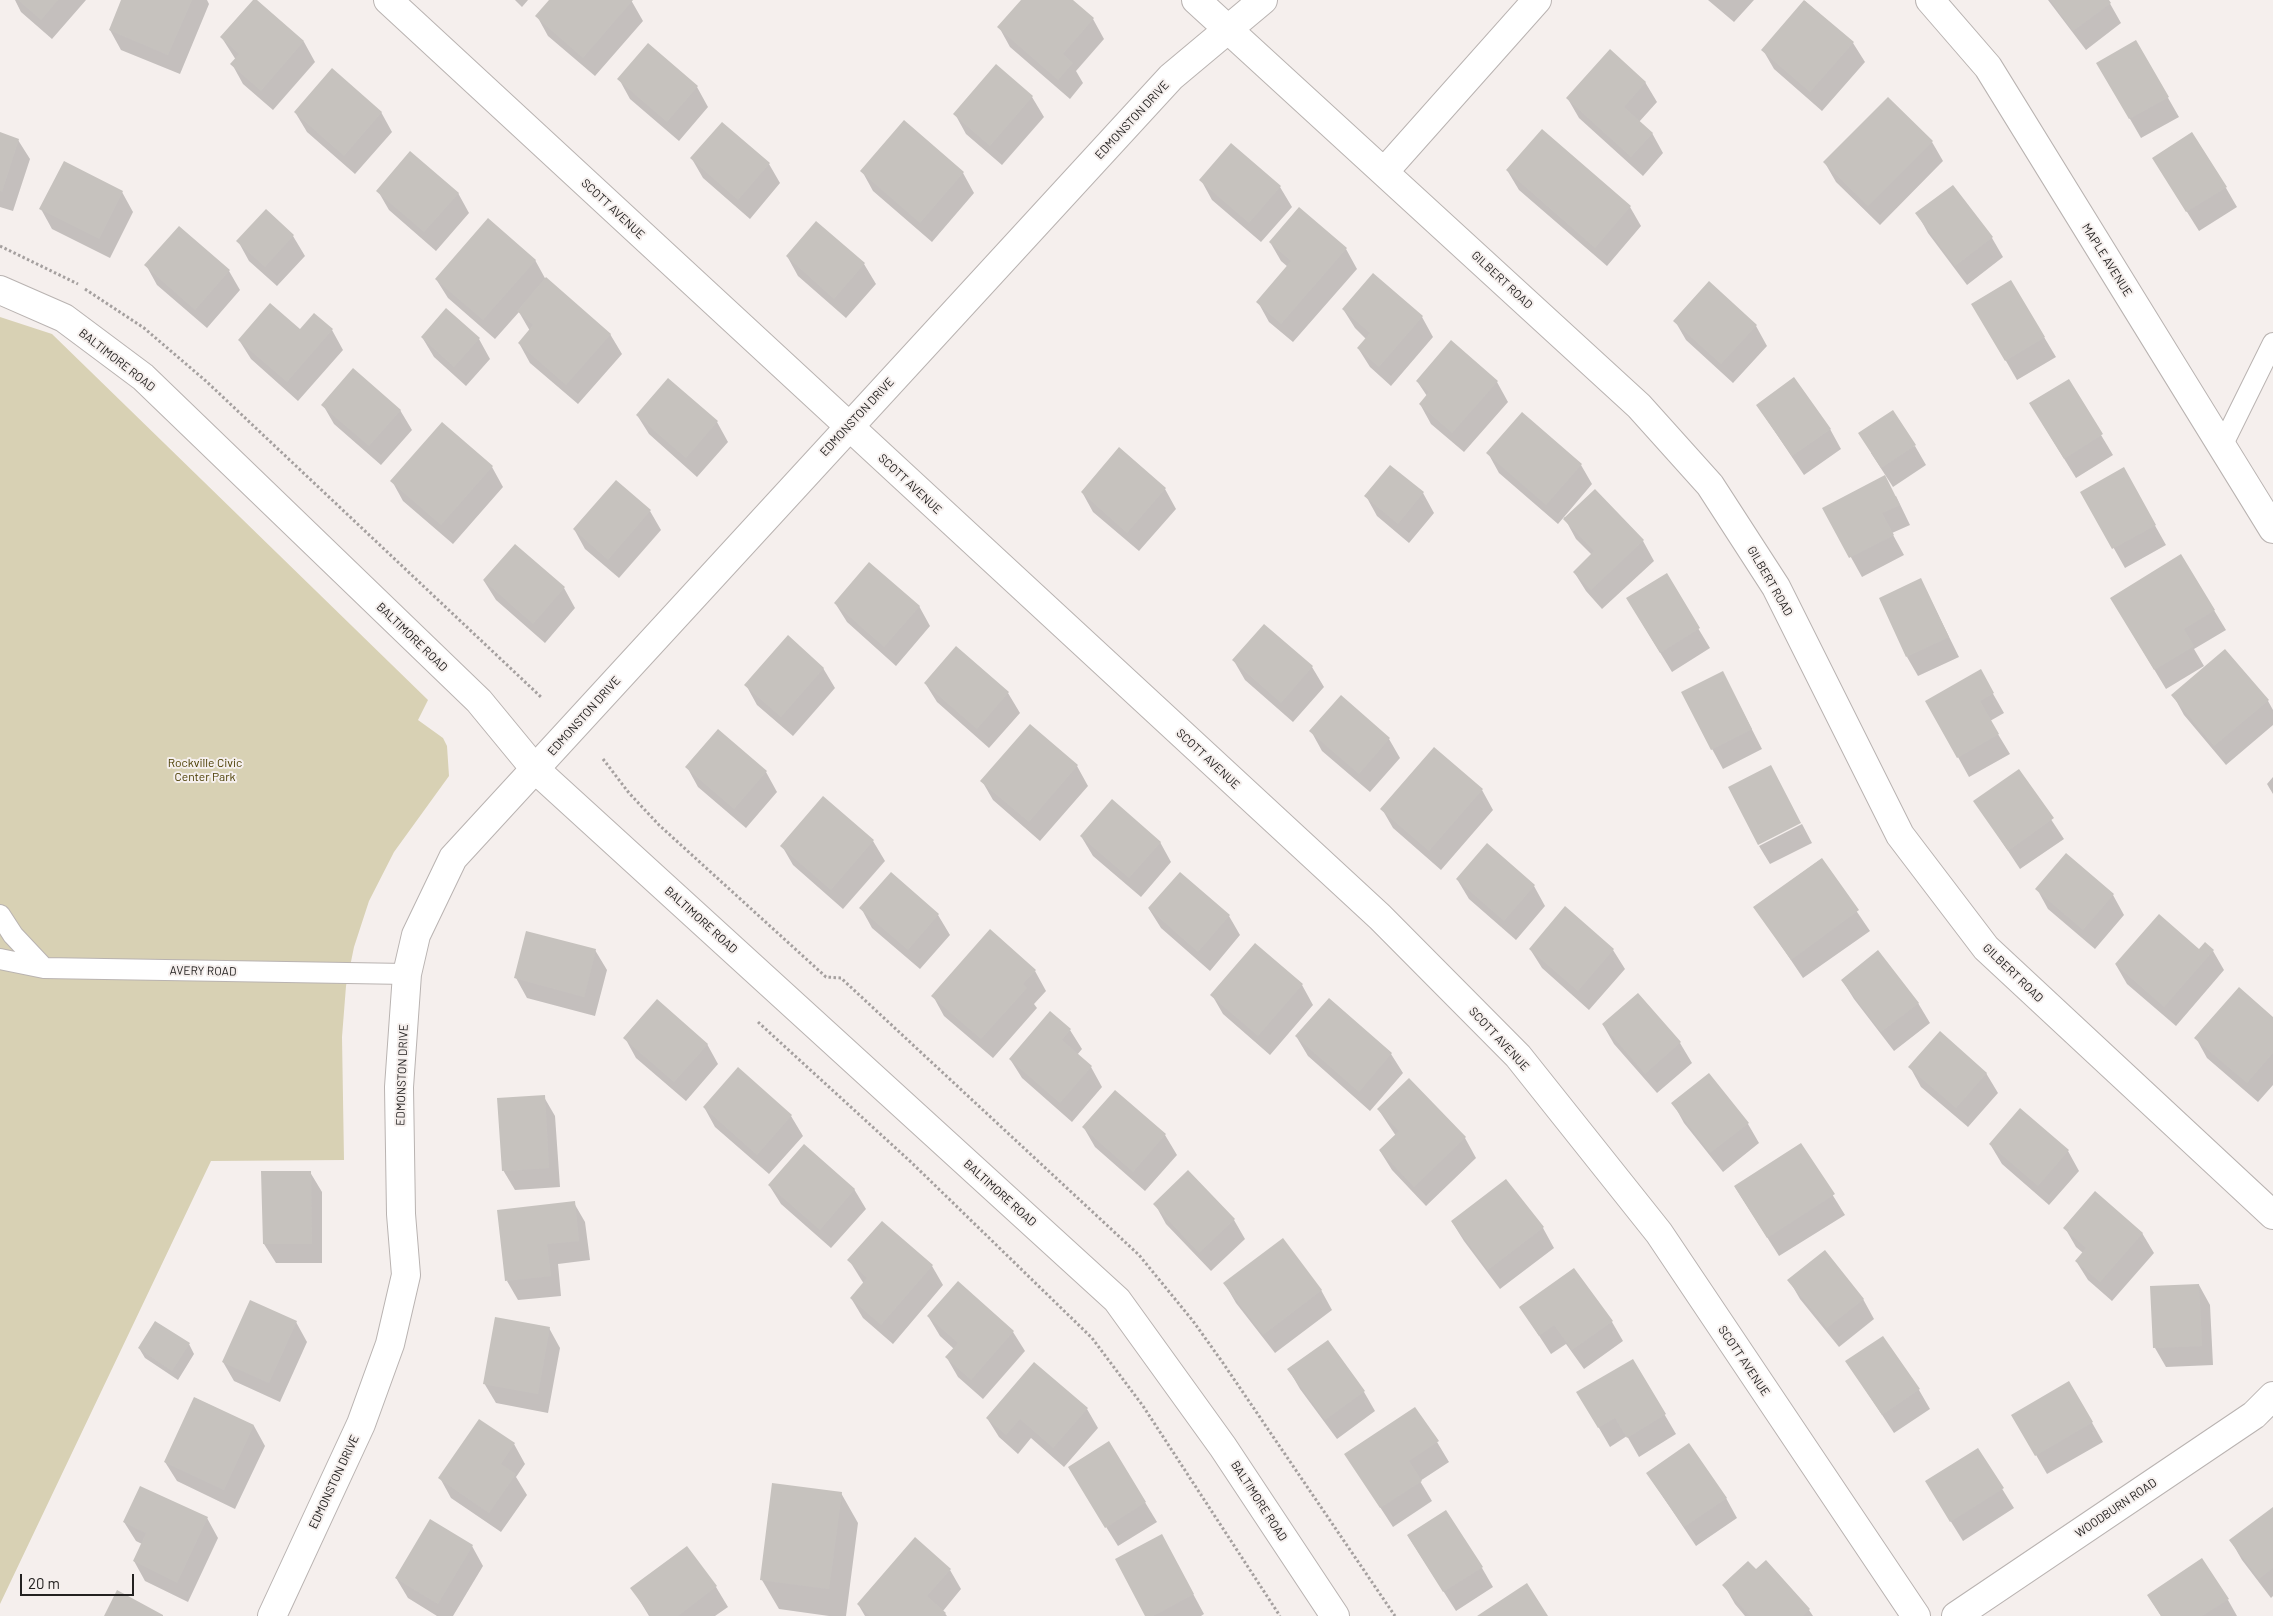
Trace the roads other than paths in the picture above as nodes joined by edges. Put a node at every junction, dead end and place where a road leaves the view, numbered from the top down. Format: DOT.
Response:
graph roads {
  1 [pos="388,0"];
  2 [pos="1196,0"];
  3 [pos="1263,0"];
  4 [pos="1537,0"];
  5 [pos="1930,0"];
  6 [pos="1228,30"];
  7 [pos="1384,172"];
  8 [pos="0,290"];
  9 [pos="2273,343"];
  10 [pos="848,426"];
  11 [pos="2222,446"];
  12 [pos="2273,529"];
  13 [pos="535,769"];
  14 [pos="0,915"];
  15 [pos="0,959"];
  16 [pos="44,968"];
  17 [pos="407,974"];
  18 [pos="2273,1215"];
  19 [pos="2273,1396"];
  20 [pos="272,1616"];
  21 [pos="1335,1616"];
  22 [pos="1916,1616"];
  23 [pos="1956,1616"];
  1 -- 10 [label="street, SCOTT AVENUE"];
  2 -- 6 [label="street, GILBERT ROAD"];
  3 -- 6 [label="street, EDMONSTON DRIVE"];
  4 -- 7 [label="street"];
  5 -- 11 [label="street, MAPLE AVENUE"];
  6 -- 7 [label="street, GILBERT ROAD"];
  6 -- 10 [label="street, EDMONSTON DRIVE"];
  7 -- 18 [label="street, GILBERT ROAD"];
  8 -- 13 [label="street, BALTIMORE ROAD"];
  9 -- 11 [label="lane"];
  10 -- 13 [label="street, EDMONSTON DRIVE"];
  10 -- 22 [label="street, SCOTT AVENUE"];
  11 -- 12 [label="street, MAPLE AVENUE"];
  13 -- 17 [label="street, EDMONSTON DRIVE"];
  13 -- 21 [label="street, BALTIMORE ROAD"];
  14 -- 16 [label="lane"];
  15 -- 16 [label="lane, AVERY ROAD"];
  16 -- 17 [label="lane, AVERY ROAD"];
  17 -- 20 [label="street, EDMONSTON DRIVE"];
  19 -- 23 [label="street, WOODBURN ROAD"];
}
